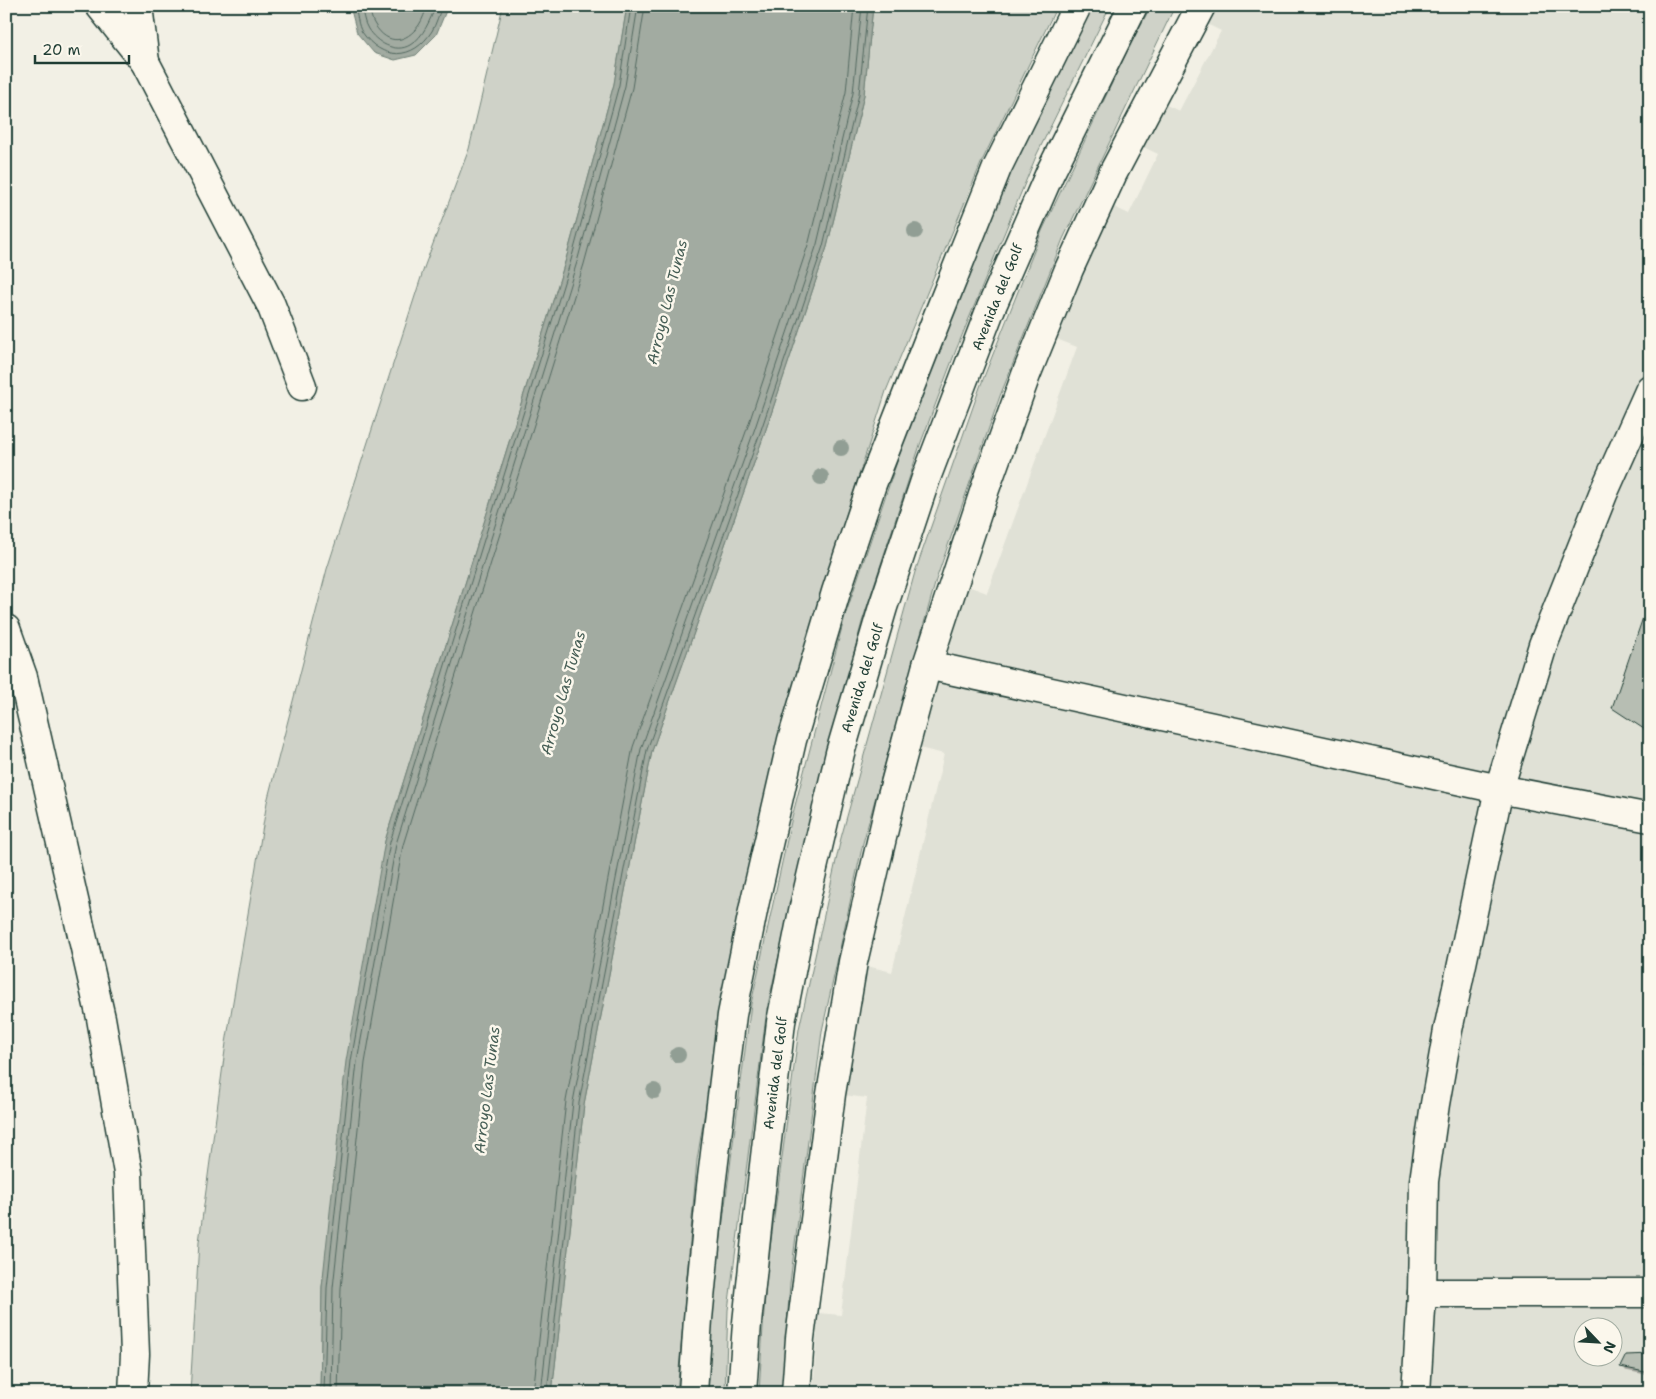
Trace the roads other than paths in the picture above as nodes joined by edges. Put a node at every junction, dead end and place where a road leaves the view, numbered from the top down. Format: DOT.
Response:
graph roads {
  1 [pos="100,6"];
  2 [pos="138,6"];
  3 [pos="1077,6"];
  4 [pos="1134,6"];
  5 [pos="1201,6"];
  6 [pos="1191,18"];
  7 [pos="145,62"];
  8 [pos="302,386"];
  9 [pos="1650,390"];
  10 [pos="6,629"];
  11 [pos="927,665"];
  12 [pos="1499,789"];
  13 [pos="1650,818"];
  14 [pos="1422,1293"];
  15 [pos="1650,1293"];
  16 [pos="133,1393"];
  17 [pos="692,1393"];
  18 [pos="742,1393"];
  19 [pos="796,1393"];
  20 [pos="1416,1393"];
  1 -- 7 [label="street"];
  2 -- 7 [label="street"];
  3 -- 17 [label="street"];
  4 -- 18 [label="street, Avenida del Golf"];
  5 -- 6 [label="street"];
  6 -- 11 [label="street"];
  7 -- 8 [label="street"];
  9 -- 12 [label="street"];
  10 -- 16 [label="street"];
  11 -- 12 [label="street"];
  11 -- 19 [label="street"];
  12 -- 13 [label="street"];
  12 -- 14 [label="street"];
  14 -- 15 [label="street"];
  14 -- 20 [label="street"];
}
